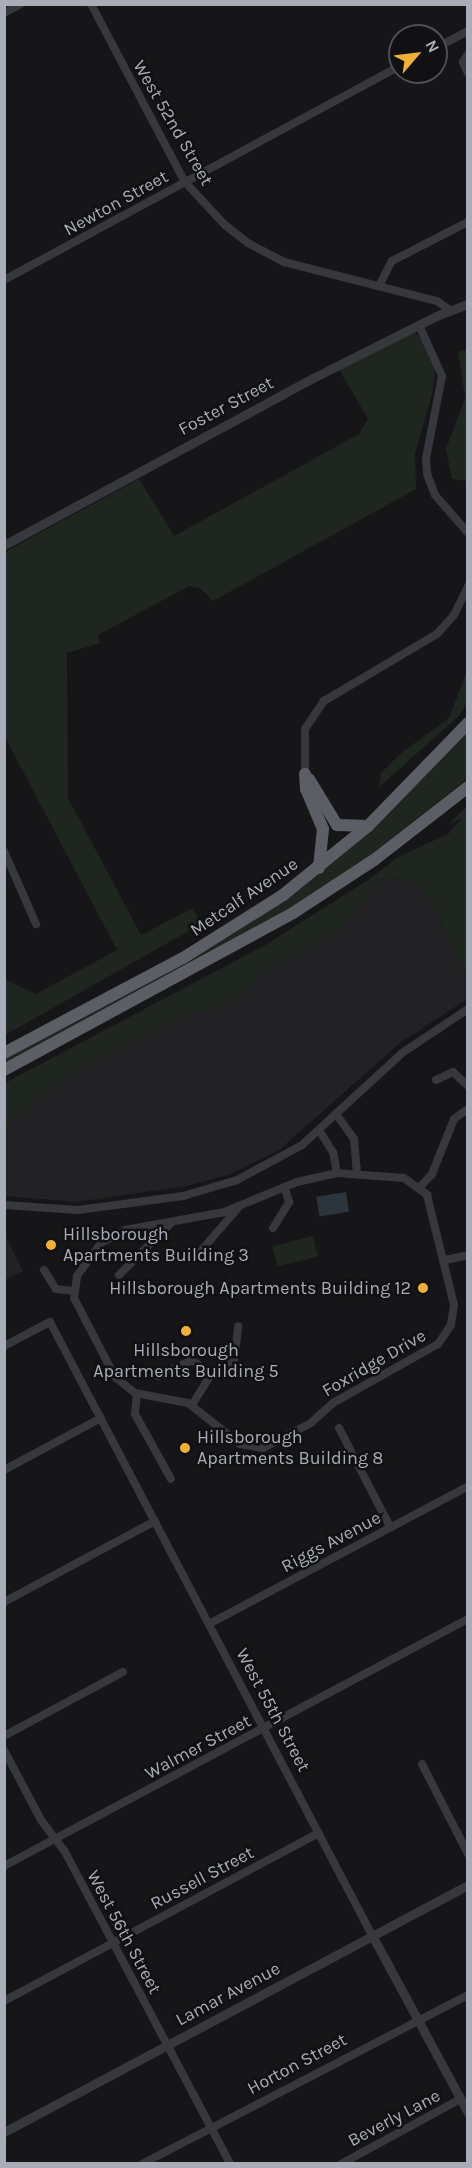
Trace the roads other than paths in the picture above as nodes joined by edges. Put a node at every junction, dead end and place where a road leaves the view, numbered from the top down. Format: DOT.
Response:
graph roads {
  1 [pos="21,4"];
  2 [pos="91,4"];
  3 [pos="4,13"];
  4 [pos="468,32"];
  5 [pos="448,42"];
  6 [pos="468,54"];
  7 [pos="388,72"];
  8 [pos="468,73"];
  9 [pos="185,182"];
  10 [pos="468,222"];
  11 [pos="4,280"];
  12 [pos="379,286"];
  13 [pos="468,304"];
  14 [pos="450,310"];
  15 [pos="418,325"];
  16 [pos="468,533"];
  17 [pos="4,545"];
  18 [pos="468,586"];
  19 [pos="468,723"];
  20 [pos="305,774"];
  21 [pos="468,787"];
  22 [pos="368,826"];
  23 [pos="4,851"];
  24 [pos="320,868"];
  25 [pos="36,924"];
  26 [pos="468,1008"];
  27 [pos="4,1053"];
  28 [pos="4,1070"];
  29 [pos="436,1080"];
  30 [pos="468,1086"];
  31 [pos="468,1109"];
  32 [pos="336,1114"];
  33 [pos="319,1130"];
  34 [pos="337,1173"];
  35 [pos="357,1173"];
  36 [pos="420,1187"];
  37 [pos="285,1188"];
  38 [pos="4,1205"];
  39 [pos="239,1207"];
  40 [pos="170,1224"];
  41 [pos="273,1228"];
  42 [pos="200,1252"];
  43 [pos="468,1255"];
  44 [pos="445,1260"];
  45 [pos="44,1270"];
  46 [pos="119,1275"];
  47 [pos="74,1291"];
  48 [pos="238,1326"];
  49 [pos="4,1346"];
  50 [pos="212,1374"];
  51 [pos="158,1376"];
  52 [pos="137,1394"];
  53 [pos="192,1405"];
  54 [pos="101,1418"];
  55 [pos="339,1428"];
  56 [pos="4,1470"];
  57 [pos="171,1479"];
  58 [pos="468,1486"];
  59 [pos="155,1521"];
  60 [pos="390,1527"];
  61 [pos="4,1602"];
  62 [pos="468,1619"];
  63 [pos="209,1624"];
  64 [pos="123,1672"];
  65 [pos="264,1729"];
  66 [pos="4,1736"];
  67 [pos="4,1750"];
  68 [pos="422,1764"];
  69 [pos="319,1833"];
  70 [pos="55,1839"];
  71 [pos="468,1854"];
  72 [pos="4,1866"];
  73 [pos="468,1885"];
  74 [pos="373,1936"];
  75 [pos="113,1942"];
  76 [pos="468,1995"];
  77 [pos="4,2001"];
  78 [pos="418,2019"];
  79 [pos="166,2046"];
  80 [pos="460,2099"];
  81 [pos="468,2113"];
  82 [pos="211,2127"];
  83 [pos="4,2132"];
  84 [pos="142,2163"];
  85 [pos="230,2163"];
  86 [pos="341,2163"];
  1 -- 3 [label="street"];
  2 -- 9 [label="street, West 52nd Street"];
  4 -- 5 [label="street"];
  6 -- 8 [label="street"];
  7 -- 9 [label="street, Newton Street"];
  9 -- 11 [label="street, Newton Street"];
  9 -- 12 [label="street, West 52nd Street"];
  10 -- 12 [label="street"];
  12 -- 14 [label="street, West 52nd Street"];
  13 -- 14 [label="street, Foster Street"];
  14 -- 15 [label="street, Foster Street"];
  15 -- 16 [label="street"];
  15 -- 17 [label="street, Foster Street"];
  18 -- 20 [label="street"];
  19 -- 22 [label="highway, Metcalf Avenue"];
  20 -- 22 [label="highway"];
  20 -- 24 [label="highway"];
  21 -- 28 [label="highway, Metcalf Avenue"];
  22 -- 24 [label="highway, Metcalf Avenue"];
  23 -- 25 [label="street"];
  24 -- 27 [label="highway, Metcalf Avenue"];
  26 -- 32 [label="street"];
  29 -- 30 [label="street"];
  31 -- 36 [label="street"];
  32 -- 33 [label="street"];
  32 -- 35 [label="street"];
  33 -- 34 [label="street"];
  33 -- 38 [label="street"];
  34 -- 35 [label="street"];
  34 -- 37 [label="street"];
  35 -- 36 [label="street"];
  36 -- 44 [label="street, Foxridge Drive"];
  37 -- 39 [label="street"];
  37 -- 41 [label="street"];
  39 -- 40 [label="street"];
  39 -- 42 [label="street"];
  40 -- 46 [label="street"];
  40 -- 47 [label="street"];
  43 -- 44 [label="street"];
  44 -- 53 [label="street, Foxridge Drive"];
  45 -- 47 [label="street"];
  47 -- 52 [label="street"];
  48 -- 50 [label="street"];
  49 -- 54 [label="street, West 55th Street"];
  50 -- 51 [label="street"];
  50 -- 53 [label="street"];
  52 -- 53 [label="street, Foxridge Drive"];
  52 -- 57 [label="street"];
  54 -- 56 [label="street"];
  54 -- 59 [label="street, West 55th Street"];
  55 -- 60 [label="street"];
  58 -- 60 [label="street, Riggs Avenue"];
  59 -- 61 [label="street"];
  59 -- 63 [label="street, West 55th Street"];
  60 -- 63 [label="street, Riggs Avenue"];
  62 -- 65 [label="street, Walmer Street"];
  63 -- 65 [label="street, West 55th Street"];
  64 -- 66 [label="street"];
  65 -- 69 [label="street, West 55th Street"];
  65 -- 70 [label="street, Walmer Street"];
  67 -- 70 [label="street, West 56th Street"];
  68 -- 71 [label="street"];
  69 -- 74 [label="street, West 55th Street"];
  69 -- 75 [label="street, Russell Street"];
  70 -- 72 [label="street, Walmer Street"];
  70 -- 75 [label="street, West 56th Street"];
  73 -- 74 [label="street, Lamar Avenue"];
  74 -- 78 [label="street, West 55th Street"];
  74 -- 79 [label="street, Lamar Avenue"];
  75 -- 77 [label="street, Russell Street"];
  75 -- 79 [label="street, West 56th Street"];
  76 -- 78 [label="street, Horton Street"];
  78 -- 80 [label="street, West 55th Street"];
  78 -- 82 [label="street, Horton Street"];
  79 -- 82 [label="street, West 56th Street"];
  79 -- 83 [label="street, Lamar Avenue"];
  80 -- 81 [label="street, West 55th Street"];
  80 -- 86 [label="street, Beverly Lane"];
  82 -- 84 [label="street, Horton Street"];
  82 -- 85 [label="street, West 56th Street"];
}
